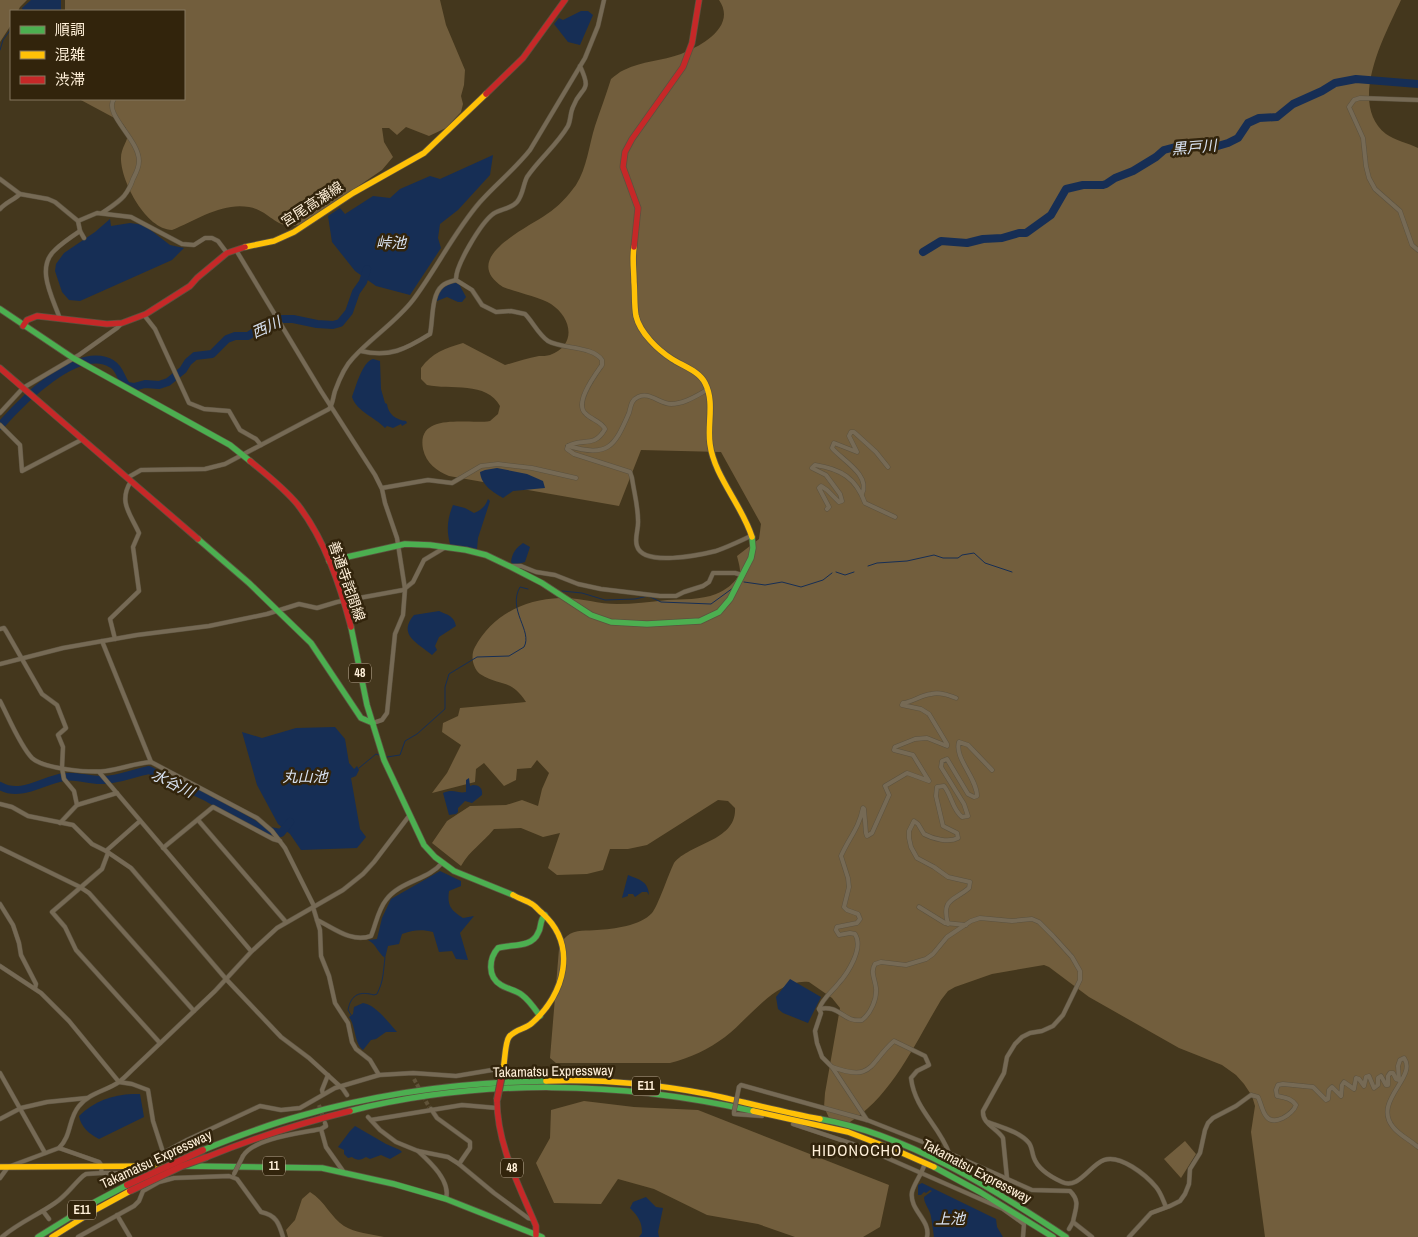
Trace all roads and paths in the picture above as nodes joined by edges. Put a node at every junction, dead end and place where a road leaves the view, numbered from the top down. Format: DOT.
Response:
graph roads {
  1 [pos="565,0"];
  2 [pos="604,0"];
  3 [pos="699,0"];
  4 [pos="580,66"];
  5 [pos="113,100"];
  6 [pos="1418,100"];
  7 [pos="0,179"];
  8 [pos="20,194"];
  9 [pos="0,209"];
  10 [pos="102,214"];
  11 [pos="78,221"];
  12 [pos="80,231"];
  13 [pos="84,238"];
  14 [pos="236,250"];
  15 [pos="1418,250"];
  16 [pos="227,253"];
  17 [pos="456,280"];
  18 [pos="0,309"];
  19 [pos="144,315"];
  20 [pos="60,319"];
  21 [pos="122,322"];
  22 [pos="23,326"];
  23 [pos="361,351"];
  24 [pos="73,358"];
  25 [pos="0,368"];
  26 [pos="23,388"];
  27 [pos="707,390"];
  28 [pos="331,406"];
  29 [pos="0,413"];
  30 [pos="0,425"];
  31 [pos="83,439"];
  32 [pos="261,445"];
  33 [pos="568,446"];
  34 [pos="244,455"];
  35 [pos="888,467"];
  36 [pos="576,478"];
  37 [pos="129,479"];
  38 [pos="382,488"];
  39 [pos="862,494"];
  40 [pos="827,509"];
  41 [pos="895,517"];
  42 [pos="751,536"];
  43 [pos="398,545"];
  44 [pos="444,548"];
  45 [pos="329,561"];
  46 [pos="509,566"];
  47 [pos="742,575"];
  48 [pos="405,589"];
  49 [pos="344,601"];
  50 [pos="279,610"];
  51 [pos="0,629"];
  52 [pos="115,639"];
  53 [pos="102,641"];
  54 [pos="22,658"];
  55 [pos="0,664"];
  56 [pos="956,698"];
  57 [pos="0,701"];
  58 [pos="373,723"];
  59 [pos="151,762"];
  60 [pos="62,768"];
  61 [pos="992,770"];
  62 [pos="99,772"];
  63 [pos="117,794"];
  64 [pos="0,804"];
  65 [pos="77,805"];
  66 [pos="409,816"];
  67 [pos="198,820"];
  68 [pos="140,821"];
  69 [pos="60,823"];
  70 [pos="280,841"];
  71 [pos="0,848"];
  72 [pos="163,848"];
  73 [pos="107,852"];
  74 [pos="442,863"];
  75 [pos="80,886"];
  76 [pos="0,904"];
  77 [pos="313,906"];
  78 [pos="919,907"];
  79 [pos="545,915"];
  80 [pos="317,920"];
  81 [pos="286,922"];
  82 [pos="948,924"];
  83 [pos="966,925"];
  84 [pos="251,951"];
  85 [pos="0,966"];
  86 [pos="226,979"];
  87 [pos="36,988"];
  88 [pos="819,1009"];
  89 [pos="194,1011"];
  90 [pos="540,1016"];
  91 [pos="160,1043"];
  92 [pos="832,1067"];
  93 [pos="504,1069"];
  94 [pos="0,1073"];
  95 [pos="412,1073"];
  96 [pos="328,1075"];
  97 [pos="379,1075"];
  98 [pos="1410,1076"];
  99 [pos="414,1079"];
  100 [pos="118,1082"];
  101 [pos="1407,1082"];
  102 [pos="340,1086"];
  103 [pos="323,1094"];
  104 [pos="347,1095"];
  105 [pos="87,1098"];
  106 [pos="316,1098"];
  107 [pos="319,1105"];
  108 [pos="21,1108"];
  109 [pos="430,1108"];
  110 [pos="496,1108"];
  111 [pos="0,1119"];
  112 [pos="867,1120"];
  113 [pos="986,1122"];
  114 [pos="325,1123"];
  115 [pos="321,1129"];
  116 [pos="933,1146"];
  117 [pos="1418,1146"];
  118 [pos="59,1148"];
  119 [pos="418,1151"];
  120 [pos="931,1151"];
  121 [pos="163,1152"];
  122 [pos="45,1153"];
  123 [pos="205,1153"];
  124 [pos="949,1153"];
  125 [pos="459,1164"];
  126 [pos="140,1166"];
  127 [pos="924,1166"];
  128 [pos="0,1168"];
  129 [pos="8,1168"];
  130 [pos="102,1170"];
  131 [pos="344,1173"];
  132 [pos="922,1173"];
  133 [pos="233,1175"];
  134 [pos="0,1178"];
  135 [pos="1007,1178"];
  136 [pos="159,1182"];
  137 [pos="128,1188"];
  138 [pos="446,1199"];
  139 [pos="1166,1207"];
  140 [pos="43,1211"];
  141 [pos="117,1215"];
  142 [pos="49,1219"];
  143 [pos="532,1219"];
  144 [pos="1073,1222"];
  145 [pos="1069,1229"];
  146 [pos="539,1236"];
  147 [pos="2,1237"];
  148 [pos="38,1237"];
  149 [pos="52,1237"];
  150 [pos="78,1237"];
  151 [pos="130,1237"];
  152 [pos="283,1237"];
  153 [pos="928,1237"];
  154 [pos="1023,1237"];
  155 [pos="1053,1237"];
  156 [pos="1066,1237"];
  157 [pos="1092,1237"];
  158 [pos="1129,1237"];
  1 -- 14 [label="main road, 宮尾高瀬線"];
  2 -- 4 [label="street"];
  3 -- 27 [label="main road"];
  4 -- 17 [label="street"];
  4 -- 23 [label="street"];
  5 -- 10 [label="street"];
  6 -- 15 [label="street"];
  7 -- 8 [label="street"];
  8 -- 9 [label="street"];
  8 -- 11 [label="street"];
  10 -- 11 [label="street"];
  10 -- 16 [label="street"];
  11 -- 12 [label="street"];
  12 -- 13 [label="street"];
  12 -- 20 [label="street"];
  14 -- 16 [label="main road, 宮尾高瀬線"];
  14 -- 28 [label="street"];
  16 -- 19 [label="main road, 宮尾高瀬線"];
  17 -- 23 [label="street"];
  17 -- 33 [label="street"];
  18 -- 22 [label="main road, 善通寺詫間線 / 48"];
  19 -- 21 [label="main road, 宮尾高瀬線"];
  19 -- 32 [label="street"];
  20 -- 21 [label="main road, 宮尾高瀬線"];
  20 -- 22 [label="main road, 宮尾高瀬線"];
  21 -- 24 [label="street"];
  22 -- 24 [label="main road, 善通寺詫間線 / 48"];
  23 -- 28 [label="street"];
  24 -- 26 [label="street"];
  24 -- 34 [label="main road, 善通寺詫間線 / 48"];
  25 -- 26 [label="main road"];
  26 -- 29 [label="street"];
  26 -- 31 [label="main road"];
  27 -- 33 [label="street"];
  27 -- 42 [label="main road"];
  28 -- 32 [label="street"];
  28 -- 38 [label="street"];
  30 -- 31 [label="street"];
  31 -- 37 [label="main road"];
  32 -- 34 [label="street"];
  33 -- 42 [label="street"];
  34 -- 37 [label="street"];
  34 -- 45 [label="main road, 善通寺詫間線 / 48"];
  35 -- 39 [label="street"];
  36 -- 38 [label="street"];
  37 -- 50 [label="main road"];
  37 -- 52 [label="street"];
  38 -- 43 [label="street"];
  39 -- 40 [label="street"];
  39 -- 41 [label="street"];
  42 -- 47 [label="main road"];
  43 -- 44 [label="main road"];
  43 -- 45 [label="main road"];
  43 -- 48 [label="street"];
  44 -- 46 [label="main road"];
  44 -- 48 [label="street"];
  45 -- 49 [label="main road, 善通寺詫間線 / 48"];
  46 -- 47 [label="street"];
  46 -- 47 [label="main road"];
  48 -- 49 [label="street"];
  48 -- 58 [label="street"];
  49 -- 50 [label="street"];
  49 -- 58 [label="main road, 善通寺詫間線 / 48"];
  50 -- 52 [label="street"];
  50 -- 58 [label="main road"];
  51 -- 54 [label="street"];
  52 -- 53 [label="street"];
  53 -- 54 [label="street"];
  53 -- 59 [label="street"];
  54 -- 55 [label="street"];
  54 -- 60 [label="street"];
  56 -- 88 [label="street"];
  57 -- 60 [label="street"];
  58 -- 66 [label="main road, 善通寺詫間線 / 48"];
  59 -- 62 [label="street"];
  59 -- 70 [label="street"];
  60 -- 62 [label="street"];
  60 -- 65 [label="street"];
  61 -- 82 [label="street"];
  62 -- 63 [label="street"];
  63 -- 65 [label="street"];
  63 -- 68 [label="street"];
  64 -- 69 [label="street"];
  65 -- 69 [label="street"];
  66 -- 74 [label="main road, 善通寺詫間線 / 48"];
  66 -- 77 [label="street"];
  67 -- 70 [label="street"];
  67 -- 72 [label="street"];
  67 -- 81 [label="street"];
  68 -- 72 [label="street"];
  68 -- 73 [label="street"];
  69 -- 73 [label="street"];
  70 -- 77 [label="street"];
  71 -- 75 [label="street"];
  72 -- 84 [label="street"];
  73 -- 75 [label="street"];
  73 -- 86 [label="street"];
  74 -- 79 [label="main road, 善通寺詫間線 / 48"];
  74 -- 80 [label="street"];
  75 -- 89 [label="street"];
  75 -- 91 [label="street"];
  76 -- 87 [label="street"];
  77 -- 80 [label="street"];
  77 -- 81 [label="street"];
  78 -- 82 [label="street"];
  79 -- 90 [label="main road, 善通寺詫間線 / 48"];
  79 -- 90 [label="main road"];
  80 -- 97 [label="street"];
  81 -- 84 [label="street"];
  82 -- 83 [label="street"];
  83 -- 88 [label="street"];
  83 -- 113 [label="street"];
  84 -- 86 [label="street"];
  85 -- 87 [label="street"];
  86 -- 89 [label="street"];
  86 -- 96 [label="street"];
  87 -- 100 [label="street"];
  88 -- 92 [label="street"];
  89 -- 91 [label="street"];
  90 -- 93 [label="main road, 善通寺詫間線 / 48"];
  91 -- 100 [label="street"];
  92 -- 112 [label="street"];
  92 -- 124 [label="street"];
  93 -- 95 [label="street"];
  93 -- 110 [label="main road, 善通寺詫間線 / 48, bridge"];
  94 -- 108 [label="street"];
  95 -- 97 [label="street"];
  95 -- 99 [label="street"];
  96 -- 102 [label="street"];
  96 -- 103 [label="street"];
  97 -- 102 [label="street"];
  98 -- 139 [label="street"];
  100 -- 105 [label="street"];
  100 -- 121 [label="street"];
  101 -- 117 [label="street"];
  102 -- 103 [label="street"];
  102 -- 104 [label="street"];
  103 -- 106 [label="street"];
  105 -- 108 [label="street"];
  105 -- 118 [label="street"];
  106 -- 107 [label="street"];
  106 -- 121 [label="street"];
  108 -- 111 [label="street"];
  108 -- 122 [label="street"];
  109 -- 110 [label="street"];
  109 -- 119 [label="street"];
  109 -- 125 [label="street"];
  110 -- 143 [label="main road, 善通寺詫間線 / 48"];
  112 -- 116 [label="street"];
  112 -- 132 [label="street, bridge"];
  113 -- 135 [label="street"];
  113 -- 139 [label="street"];
  114 -- 115 [label="street"];
  115 -- 131 [label="street"];
  115 -- 133 [label="street, bridge"];
  116 -- 120 [label="street"];
  116 -- 124 [label="street"];
  118 -- 122 [label="street"];
  118 -- 130 [label="street"];
  119 -- 125 [label="street"];
  119 -- 138 [label="street"];
  121 -- 126 [label="street"];
  122 -- 129 [label="street"];
  123 -- 137 [label="main road, Takamatsu Expressway / E11, bridge"];
  123 -- 155 [label="main road, Takamatsu Expressway / E11"];
  123 -- 156 [label="main road, Takamatsu Expressway / E11"];
  124 -- 135 [label="street"];
  125 -- 143 [label="street"];
  126 -- 130 [label="main road, 11"];
  126 -- 131 [label="main road, 11"];
  127 -- 132 [label="street"];
  128 -- 129 [label="main road, 11"];
  129 -- 130 [label="main road, 11"];
  129 -- 134 [label="street"];
  130 -- 136 [label="street"];
  130 -- 140 [label="street"];
  131 -- 138 [label="main road, 11"];
  132 -- 153 [label="street"];
  132 -- 154 [label="street"];
  133 -- 136 [label="street"];
  133 -- 152 [label="street"];
  135 -- 144 [label="street"];
  136 -- 141 [label="street"];
  137 -- 148 [label="main road, Takamatsu Expressway / E11"];
  137 -- 149 [label="main road, Takamatsu Expressway / E11"];
  138 -- 146 [label="main road, 11"];
  139 -- 158 [label="street"];
  140 -- 142 [label="street"];
  140 -- 147 [label="street"];
  141 -- 150 [label="street"];
  141 -- 151 [label="street"];
  143 -- 146 [label="main road, 善通寺詫間線 / 48"];
  144 -- 145 [label="street"];
  144 -- 157 [label="street"];
}
